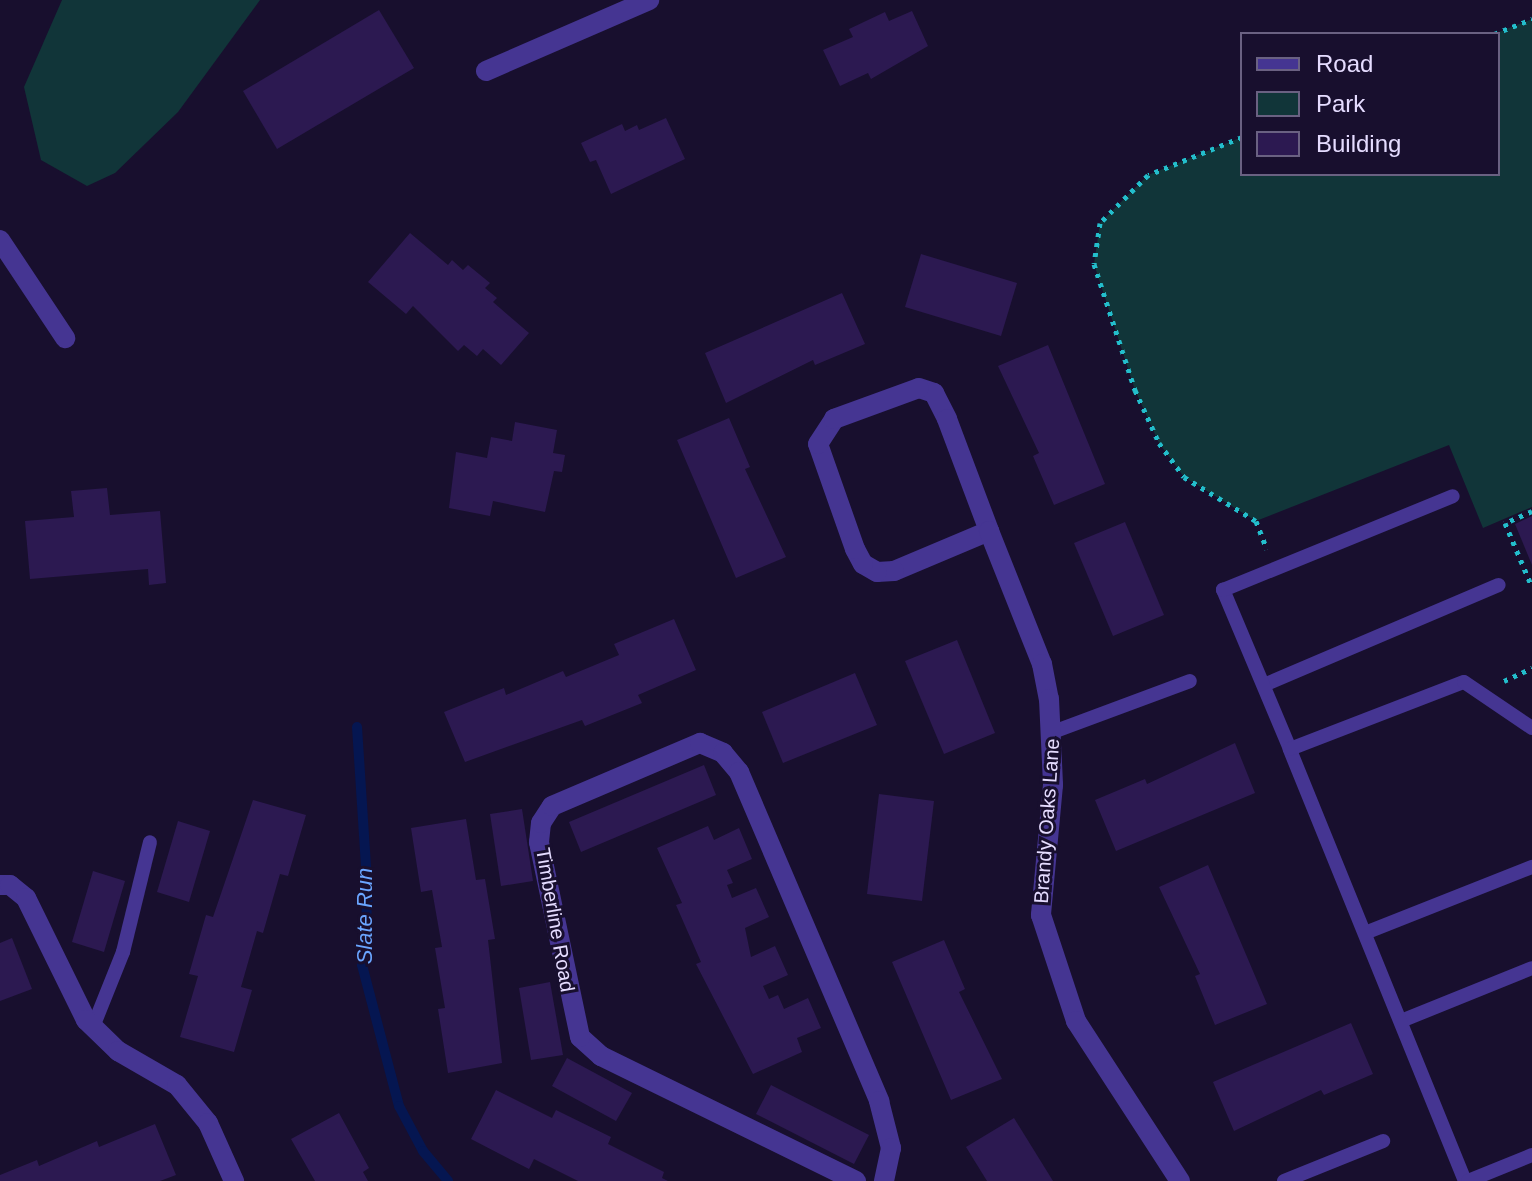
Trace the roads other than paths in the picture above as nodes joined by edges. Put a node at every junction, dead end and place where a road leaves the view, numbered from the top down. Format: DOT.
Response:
graph roads {
  1 [pos="649,0"];
  2 [pos="486,71"];
  3 [pos="0,240"];
  4 [pos="65,338"];
  5 [pos="1453,496"];
  6 [pos="989,531"];
  7 [pos="1499,585"];
  8 [pos="1190,681"];
  9 [pos="1264,685"];
  10 [pos="1532,728"];
  11 [pos="1053,732"];
  12 [pos="1290,749"];
  13 [pos="150,842"];
  14 [pos="1532,867"];
  15 [pos="0,885"];
  16 [pos="1365,933"];
  17 [pos="1532,968"];
  18 [pos="1401,1021"];
  19 [pos="93,1027"];
  20 [pos="1383,1141"];
  21 [pos="1532,1155"];
  22 [pos="234,1181"];
  23 [pos="856,1181"];
  24 [pos="884,1181"];
  25 [pos="1180,1181"];
  26 [pos="1284,1181"];
  27 [pos="1466,1181"];
  1 -- 2 [label="street"];
  3 -- 4 [label="street"];
  5 -- 9 [label="lane"];
  6 -- 6 [label="street, Brandy Oaks Lane"];
  6 -- 11 [label="street, Brandy Oaks Lane"];
  7 -- 9 [label="lane"];
  8 -- 11 [label="lane"];
  9 -- 12 [label="lane"];
  10 -- 12 [label="lane"];
  11 -- 25 [label="street, Brandy Oaks Lane"];
  12 -- 16 [label="lane"];
  13 -- 19 [label="lane"];
  14 -- 16 [label="lane"];
  15 -- 19 [label="street"];
  16 -- 18 [label="lane"];
  17 -- 18 [label="lane"];
  18 -- 27 [label="lane"];
  19 -- 22 [label="street"];
  20 -- 26 [label="lane"];
  21 -- 27 [label="lane"];
  23 -- 24 [label="street, Timberline Road"];
}
